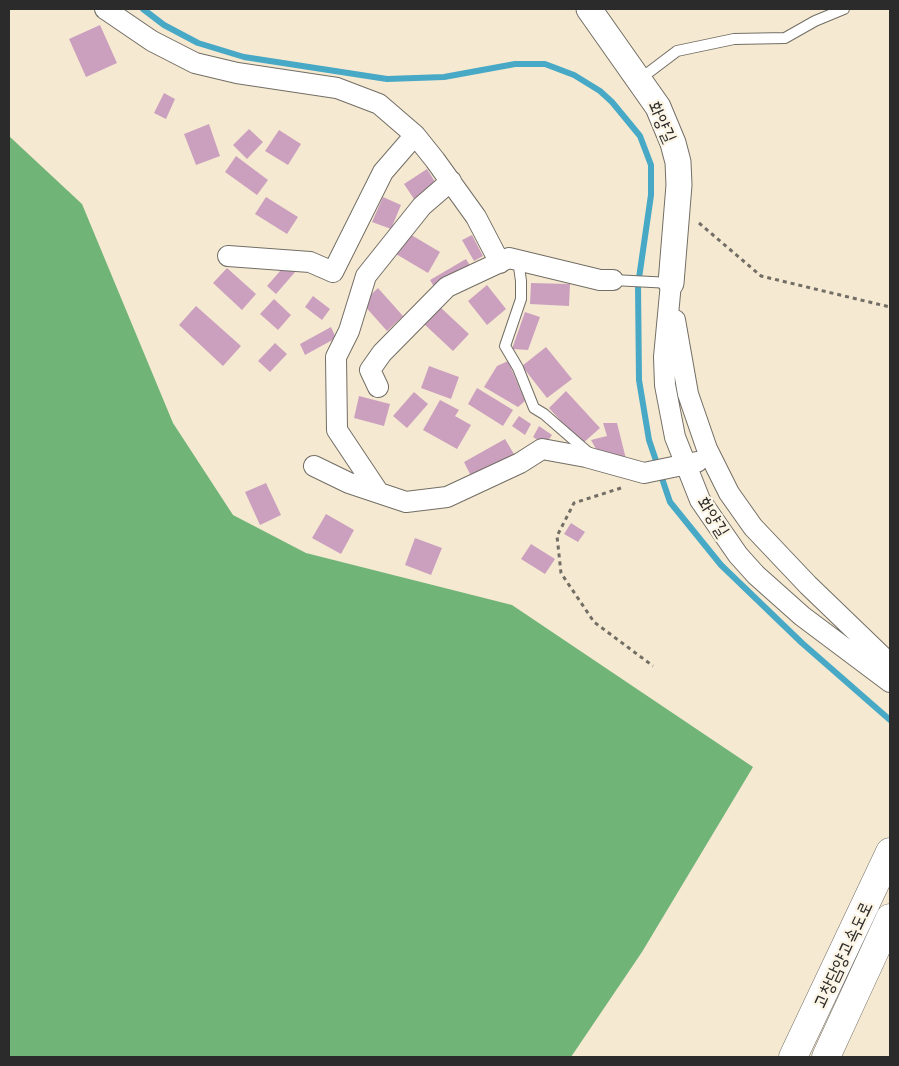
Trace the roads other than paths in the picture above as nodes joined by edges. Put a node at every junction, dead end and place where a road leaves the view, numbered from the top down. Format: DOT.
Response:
graph roads {
  1 [pos="105,9"];
  2 [pos="589,9"];
  3 [pos="844,9"];
  4 [pos="640,79"];
  5 [pos="415,135"];
  6 [pos="450,181"];
  7 [pos="228,256"];
  8 [pos="509,261"];
  9 [pos="614,280"];
  10 [pos="660,283"];
  11 [pos="378,387"];
  12 [pos="711,458"];
  13 [pos="597,460"];
  14 [pos="314,466"];
  15 [pos="679,466"];
  16 [pos="378,493"];
  17 [pos="890,664"];
  18 [pos="890,682"];
  19 [pos="888,858"];
  20 [pos="890,918"];
  21 [pos="793,1057"];
  22 [pos="826,1057"];
  1 -- 5 [label="street"];
  2 -- 4 [label="street, 화양길"];
  3 -- 4 [label="lane"];
  4 -- 10 [label="street, 화양길"];
  5 -- 6 [label="street"];
  5 -- 7 [label="street"];
  6 -- 8 [label="street"];
  6 -- 16 [label="street"];
  8 -- 9 [label="street"];
  8 -- 11 [label="street"];
  8 -- 13 [label="lane"];
  9 -- 10 [label="lane"];
  10 -- 12 [label="street, 화양길"];
  10 -- 15 [label="street, 화양길"];
  12 -- 15 [label="street"];
  12 -- 17 [label="street, 화양길"];
  13 -- 15 [label="street"];
  13 -- 16 [label="street"];
  14 -- 16 [label="street"];
  15 -- 18 [label="street, 화양길"];
  19 -- 21 [label="highway, 고창담양고속도로"];
  20 -- 22 [label="highway, 고창담양고속도로"];
}
